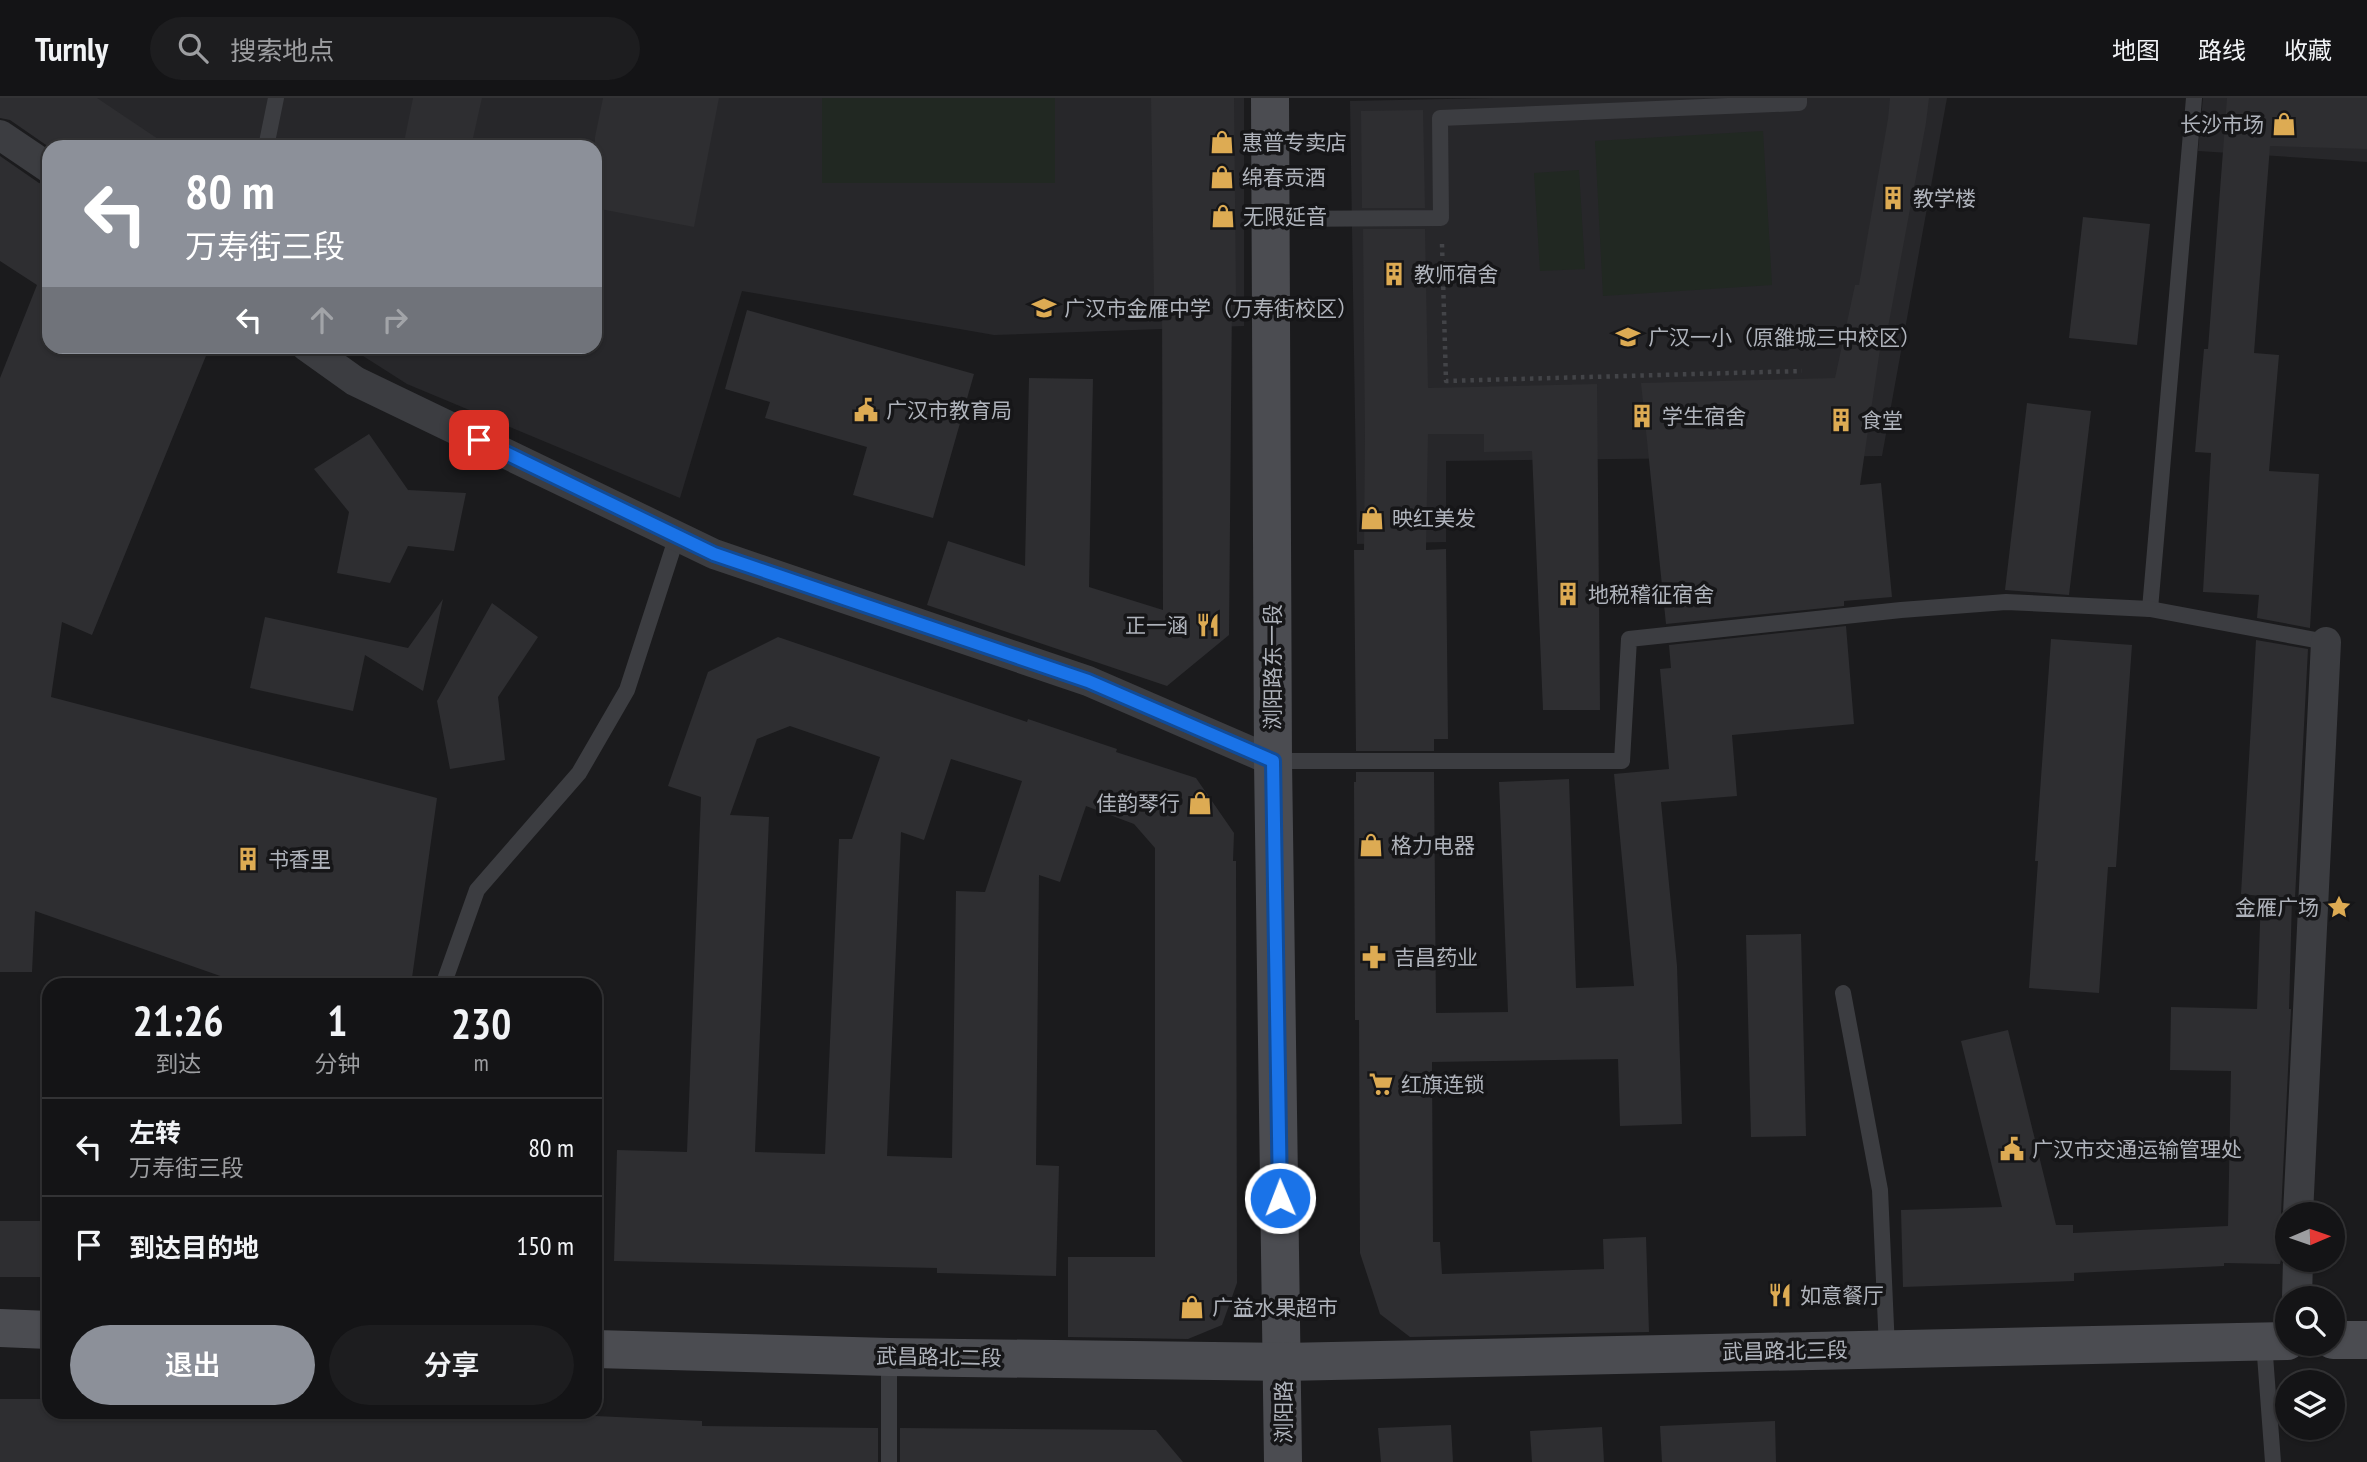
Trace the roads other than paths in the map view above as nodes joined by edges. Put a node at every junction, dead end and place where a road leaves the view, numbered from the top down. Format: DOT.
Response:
graph roads {
  1 [pos="276,98"];
  2 [pos="1270,98"];
  3 [pos="1799,98"];
  4 [pos="2194,98"];
  5 [pos="0,135"];
  6 [pos="267,140"];
  7 [pos="42,163"];
  8 [pos="1270,219"];
  9 [pos="318,354"];
  10 [pos="677,536"];
  11 [pos="2150,608"];
  12 [pos="2326,642"];
  13 [pos="1273,761"];
  14 [pos="446,978"];
  15 [pos="1843,993"];
  16 [pos="2299,1202"];
  17 [pos="0,1328"];
  18 [pos="42,1330"];
  19 [pos="2345,1340"];
  20 [pos="2367,1340"];
  21 [pos="2275,1341"];
  22 [pos="602,1349"];
  23 [pos="1887,1349"];
  24 [pos="2276,1356"];
  25 [pos="889,1357"];
  26 [pos="1283,1362"];
  27 [pos="888,1462"];
  28 [pos="1283,1462"];
  29 [pos="2273,1462"];
  1 -- 6 [label="lane"];
  2 -- 8 [label="street, 浏阳路东一段"];
  3 -- 8 [label="lane"];
  4 -- 11 [label="lane"];
  5 -- 7 [label="street"];
  8 -- 13 [label="street, 浏阳路东一段"];
  9 -- 10 [label="street"];
  10 -- 13 [label="street"];
  10 -- 14 [label="lane"];
  11 -- 12 [label="lane"];
  11 -- 13 [label="lane"];
  12 -- 16 [label="street"];
  13 -- 26 [label="street, 浏阳路东一段"];
  15 -- 23 [label="lane"];
  17 -- 18 [label="street"];
  19 -- 20 [label="street"];
  21 -- 23 [label="street, 武昌路北三段"];
  22 -- 25 [label="street, 武昌路北二段"];
  23 -- 26 [label="street, 武昌路北三段"];
  24 -- 29 [label="lane"];
  25 -- 26 [label="street, 武昌路北二段"];
  25 -- 27 [label="lane"];
  26 -- 28 [label="street, 浏阳路"];
}
